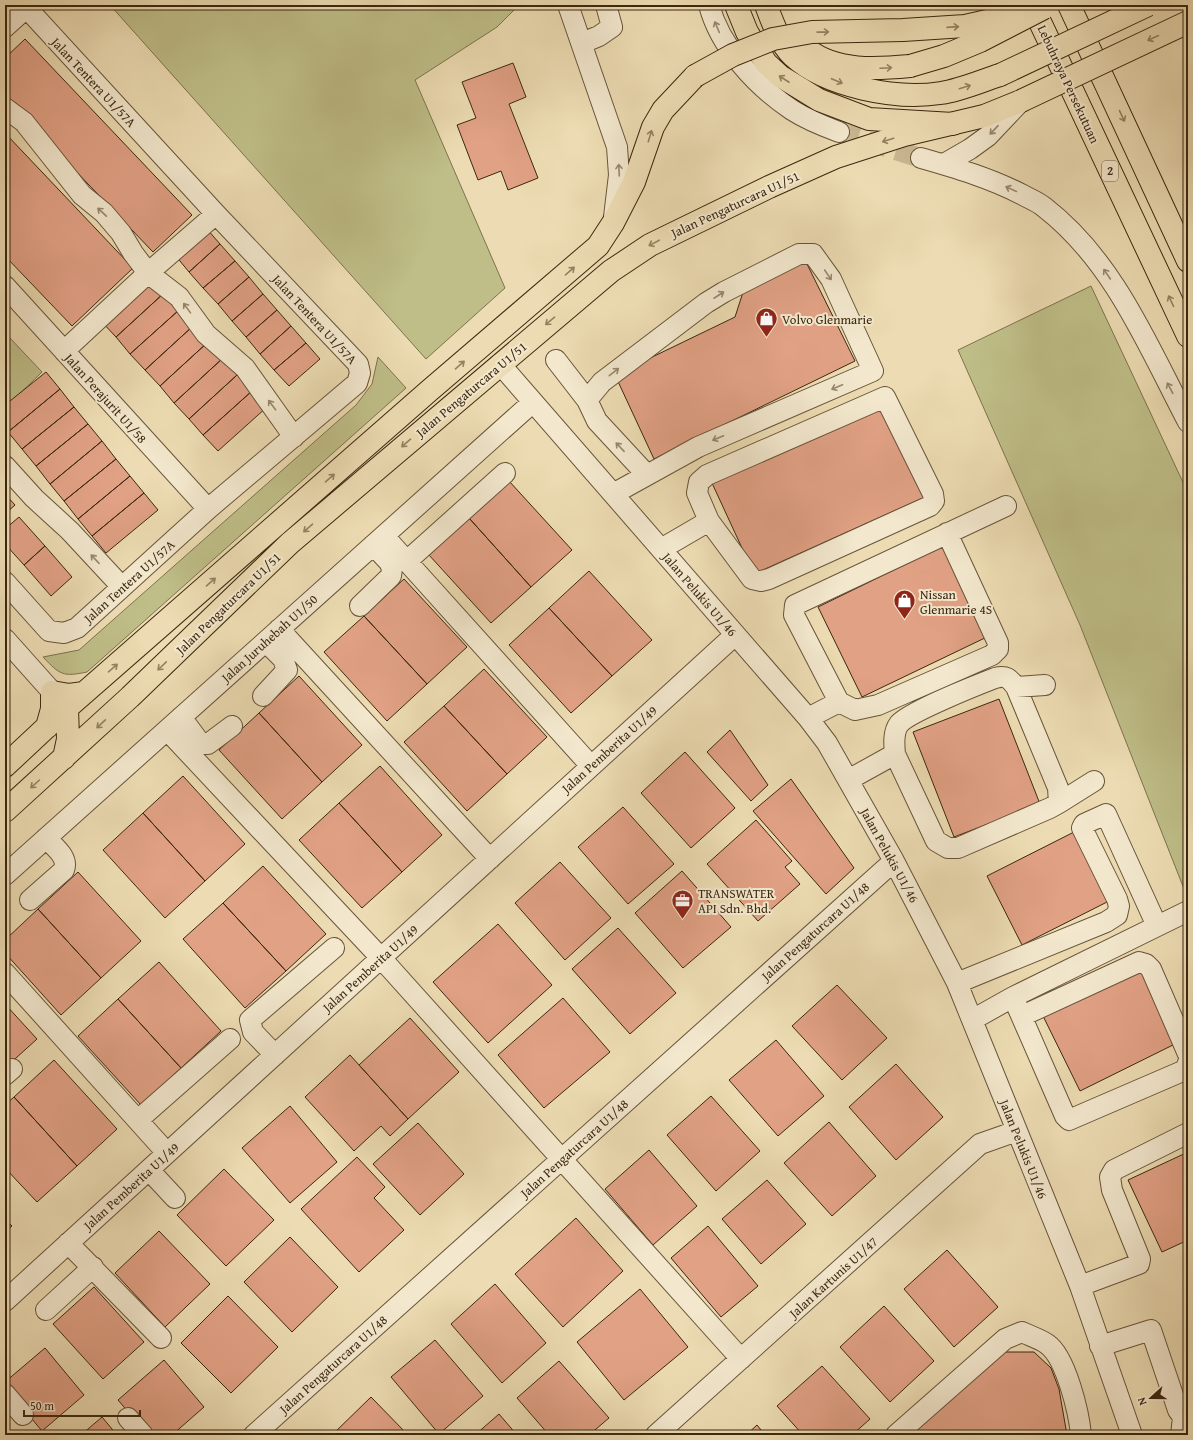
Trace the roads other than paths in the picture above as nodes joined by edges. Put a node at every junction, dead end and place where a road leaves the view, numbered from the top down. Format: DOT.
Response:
graph roads {
  1 [pos="568,5"];
  2 [pos="606,5"];
  3 [pos="709,5"];
  4 [pos="736,5"];
  5 [pos="766,5"];
  6 [pos="777,5"];
  7 [pos="1069,5"];
  8 [pos="1082,5"];
  9 [pos="1148,5"];
  10 [pos="1042,6"];
  11 [pos="25,7"];
  12 [pos="1188,22"];
  13 [pos="5,27"];
  14 [pos="582,43"];
  15 [pos="1112,94"];
  16 [pos="1021,101"];
  17 [pos="5,108"];
  18 [pos="953,124"];
  19 [pos="839,132"];
  20 [pos="921,158"];
  21 [pos="944,164"];
  22 [pos="216,214"];
  23 [pos="613,223"];
  24 [pos="1188,261"];
  25 [pos="148,273"];
  26 [pos="5,286"];
  27 [pos="1188,336"];
  28 [pos="64,351"];
  29 [pos="556,360"];
  30 [pos="500,364"];
  31 [pos="587,400"];
  32 [pos="533,402"];
  33 [pos="1188,422"];
  34 [pos="294,437"];
  35 [pos="5,466"];
  36 [pos="505,472"];
  37 [pos="647,475"];
  38 [pos="613,494"];
  39 [pos="1006,506"];
  40 [pos="208,509"];
  41 [pos="709,520"];
  42 [pos="947,533"];
  43 [pos="378,541"];
  44 [pos="661,549"];
  45 [pos="407,561"];
  46 [pos="5,582"];
  47 [pos="122,588"];
  48 [pos="360,606"];
  49 [pos="273,635"];
  50 [pos="735,635"];
  51 [pos="5,639"];
  52 [pos="1045,685"];
  53 [pos="1016,687"];
  54 [pos="52,692"];
  55 [pos="84,693"];
  56 [pos="262,696"];
  57 [pos="130,697"];
  58 [pos="839,702"];
  59 [pos="67,708"];
  60 [pos="808,718"];
  61 [pos="174,724"];
  62 [pos="232,726"];
  63 [pos="47,727"];
  64 [pos="895,754"];
  65 [pos="64,758"];
  66 [pos="5,766"];
  67 [pos="591,766"];
  68 [pos="848,780"];
  69 [pos="1094,780"];
  70 [pos="1059,802"];
  71 [pos="5,811"];
  72 [pos="46,838"];
  73 [pos="490,859"];
  74 [pos="894,861"];
  75 [pos="5,875"];
  76 [pos="30,900"];
  77 [pos="1188,911"];
  78 [pos="1157,926"];
  79 [pos="334,948"];
  80 [pos="381,958"];
  81 [pos="5,973"];
  82 [pos="957,983"];
  83 [pos="1013,997"];
  84 [pos="1022,1016"];
  85 [pos="972,1020"];
  86 [pos="230,1039"];
  87 [pos="1188,1054"];
  88 [pos="275,1055"];
  89 [pos="1188,1063"];
  90 [pos="138,1120"];
  91 [pos="1017,1131"];
  92 [pos="1188,1133"];
  93 [pos="167,1153"];
  94 [pos="561,1159"];
  95 [pos="149,1170"];
  96 [pos="175,1198"];
  97 [pos="68,1244"];
  98 [pos="93,1267"];
  99 [pos="1080,1286"];
  100 [pos="5,1301"];
  101 [pos="46,1310"];
  102 [pos="161,1338"];
  103 [pos="1100,1346"];
  104 [pos="741,1359"];
  105 [pos="5,1394"];
  106 [pos="23,1415"];
  107 [pos="128,1418"];
  108 [pos="1184,1424"];
  109 [pos="143,1435"];
  110 [pos="254,1435"];
  111 [pos="656,1435"];
  112 [pos="896,1435"];
  113 [pos="1081,1435"];
  114 [pos="1132,1435"];
  1 -- 14 [label="street"];
  2 -- 14 [label="street"];
  19 -- 3 [label="street, one-way"];
  18 -- 4 [label="main road, one-way"];
  5 -- 9 [label="main road, one-way, bridge"];
  6 -- 10 [label="main road, one-way, bridge"];
  7 -- 15 [label="main road"];
  8 -- 15 [label="street"];
  23 -- 10 [label="main road, Jalan Pengaturcara U1/51, one-way, bridge"];
  27 -- 10 [label="main road, Lebuhraya Persekutuan / 2, one-way"];
  11 -- 13 [label="street"];
  11 -- 22 [label="street, Jalan Tentera U1/57A"];
  12 -- 16 [label="main road, Jalan Pengaturcara U1/51, one-way, bridge"];
  23 -- 14 [label="street, one-way"];
  15 -- 24 [label="main road, one-way"];
  16 -- 18 [label="main road, Jalan Pengaturcara U1/51"];
  16 -- 21 [label="street, one-way"];
  25 -- 17 [label="street, one-way"];
  18 -- 30 [label="main road, Jalan Pengaturcara U1/51, one-way"];
  20 -- 21 [label="street"];
  33 -- 21 [label="street, one-way"];
  22 -- 25 [label="street"];
  22 -- 34 [label="street, Jalan Tentera U1/57A"];
  55 -- 23 [label="main road, Jalan Pengaturcara U1/51, one-way"];
  25 -- 28 [label="street"];
  34 -- 25 [label="street, one-way"];
  26 -- 28 [label="street, Jalan Perajurit U1/58"];
  28 -- 40 [label="street, Jalan Perajurit U1/58"];
  29 -- 31 [label="street"];
  30 -- 32 [label="street, Jalan Pelukis U1/46"];
  30 -- 57 [label="main road, Jalan Pengaturcara U1/51, one-way"];
  37 -- 31 [label="street, one-way"];
  31 -- 37 [label="street, one-way"];
  32 -- 38 [label="street, Jalan Pelukis U1/46"];
  32 -- 43 [label="street, Jalan Juruhebah U1/50"];
  34 -- 40 [label="street, Jalan Tentera U1/57A"];
  47 -- 35 [label="street, one-way"];
  36 -- 45 [label="street"];
  37 -- 38 [label="street"];
  38 -- 44 [label="street, Jalan Pelukis U1/46"];
  39 -- 42 [label="street"];
  40 -- 47 [label="street, Jalan Tentera U1/57A"];
  41 -- 41 [label="street"];
  41 -- 44 [label="street"];
  42 -- 58 [label="street"];
  42 -- 58 [label="street"];
  43 -- 45 [label="street"];
  43 -- 48 [label="street"];
  43 -- 49 [label="street, Jalan Juruhebah U1/50"];
  44 -- 50 [label="street, Jalan Pelukis U1/46"];
  45 -- 67 [label="street"];
  46 -- 47 [label="street, Jalan Tentera U1/57A"];
  49 -- 56 [label="street"];
  49 -- 61 [label="street, Jalan Juruhebah U1/50"];
  49 -- 73 [label="street"];
  50 -- 60 [label="street, Jalan Pelukis U1/46"];
  50 -- 67 [label="street, Jalan Pemberita U1/49"];
  51 -- 54 [label="street"];
  52 -- 53 [label="street"];
  53 -- 64 [label="street"];
  53 -- 70 [label="street"];
  54 -- 55 [label="main road"];
  54 -- 59 [label="street"];
  54 -- 63 [label="main road"];
  55 -- 59 [label="main road, Jalan Pengaturcara U1/51"];
  57 -- 59 [label="main road"];
  57 -- 65 [label="main road, Jalan Pengaturcara U1/51, one-way"];
  58 -- 60 [label="street"];
  59 -- 63 [label="main road, Jalan Pengaturcara U1/51"];
  59 -- 65 [label="main road"];
  60 -- 68 [label="street, Jalan Pelukis U1/46"];
  61 -- 62 [label="street"];
  61 -- 72 [label="street, Jalan Juruhebah U1/50"];
  61 -- 80 [label="street"];
  63 -- 66 [label="main road, Jalan Pengaturcara U1/51"];
  64 -- 68 [label="street"];
  64 -- 70 [label="street"];
  65 -- 71 [label="main road, Jalan Pengaturcara U1/51, one-way"];
  67 -- 73 [label="street, Jalan Pemberita U1/49"];
  68 -- 74 [label="street, Jalan Pelukis U1/46"];
  69 -- 70 [label="street"];
  72 -- 75 [label="street, Jalan Juruhebah U1/50"];
  72 -- 76 [label="street"];
  73 -- 80 [label="street, Jalan Pemberita U1/49"];
  74 -- 82 [label="street, Jalan Pelukis U1/46"];
  74 -- 94 [label="street, Jalan Pengaturcara U1/48"];
  77 -- 78 [label="street"];
  78 -- 82 [label="street"];
  78 -- 83 [label="street"];
  79 -- 88 [label="street"];
  80 -- 88 [label="street, Jalan Pemberita U1/49"];
  80 -- 94 [label="street"];
  81 -- 90 [label="street"];
  82 -- 85 [label="street, Jalan Pelukis U1/46"];
  83 -- 84 [label="street"];
  83 -- 85 [label="street"];
  84 -- 87 [label="street"];
  84 -- 89 [label="street"];
  85 -- 91 [label="street, Jalan Pelukis U1/46"];
  86 -- 90 [label="street"];
  88 -- 93 [label="street, Jalan Pemberita U1/49"];
  90 -- 93 [label="street"];
  91 -- 99 [label="street, Jalan Pelukis U1/46"];
  91 -- 104 [label="street, Jalan Kartunis U1/47"];
  92 -- 99 [label="street"];
  93 -- 95 [label="street, Jalan Pemberita U1/49"];
  94 -- 104 [label="street"];
  94 -- 110 [label="street, Jalan Pengaturcara U1/48"];
  95 -- 96 [label="street"];
  95 -- 97 [label="street, Jalan Pemberita U1/49"];
  97 -- 98 [label="street"];
  97 -- 100 [label="street, Jalan Pemberita U1/49"];
  98 -- 101 [label="street"];
  98 -- 102 [label="street"];
  99 -- 103 [label="street, Jalan Pelukis U1/46"];
  103 -- 108 [label="street"];
  103 -- 114 [label="street, Jalan Pelukis U1/46"];
  104 -- 111 [label="street, Jalan Kartunis U1/47"];
  105 -- 106 [label="street"];
  107 -- 109 [label="street"];
  112 -- 113 [label="street"];
}
